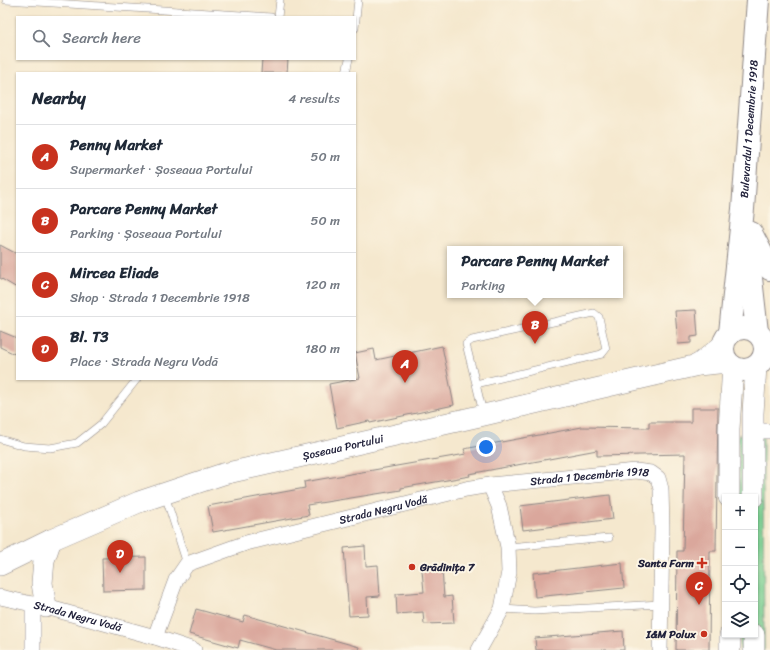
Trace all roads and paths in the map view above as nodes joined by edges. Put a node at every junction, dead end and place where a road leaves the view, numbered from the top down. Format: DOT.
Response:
graph roads {
  1 [pos="6,0"];
  2 [pos="280,0"];
  3 [pos="358,0"];
  4 [pos="758,0"];
  5 [pos="255,16"];
  6 [pos="278,16"];
  7 [pos="356,16"];
  8 [pos="348,60"];
  9 [pos="346,72"];
  10 [pos="743,209"];
  11 [pos="770,269"];
  12 [pos="763,335"];
  13 [pos="729,352"];
  14 [pos="763,360"];
  15 [pos="136,380"];
  16 [pos="476,384"];
  17 [pos="484,415"];
  18 [pos="762,431"];
  19 [pos="0,439"];
  20 [pos="490,485"];
  21 [pos="165,493"];
  22 [pos="729,494"];
  23 [pos="753,494"];
  24 [pos="609,538"];
  25 [pos="51,540"];
  26 [pos="508,547"];
  27 [pos="187,564"];
  28 [pos="0,565"];
  29 [pos="0,597"];
  30 [pos="661,604"];
  31 [pos="39,606"];
  32 [pos="502,609"];
  33 [pos="155,637"];
  34 [pos="730,638"];
  35 [pos="754,638"];
  36 [pos="33,650"];
  37 [pos="194,650"];
  38 [pos="479,650"];
  39 [pos="660,650"];
  40 [pos="730,650"];
  41 [pos="754,650"];
  1 -- 5 [label="lane"];
  2 -- 6 [label="lane"];
  3 -- 7 [label="lane"];
  4 -- 10 [label="highway, Bulevardul 1 Decembrie 1918"];
  8 -- 9 [label="lane"];
  10 -- 11 [label="highway"];
  10 -- 12 [label="highway, Bulevardul 1 Decembrie 1918"];
  10 -- 13 [label="highway, Bulevardul 1 Decembrie 1918"];
  12 -- 13 [label="highway"];
  12 -- 14 [label="highway"];
  13 -- 14 [label="highway"];
  13 -- 17 [label="street, Șoseaua Portului"];
  13 -- 22 [label="street, Bulevardul 1 Decembrie 1918"];
  14 -- 18 [label="street"];
  15 -- 19 [label="lane"];
  16 -- 16 [label="lane"];
  16 -- 17 [label="lane"];
  17 -- 21 [label="street, Șoseaua Portului"];
  18 -- 23 [label="street"];
  20 -- 26 [label="street"];
  20 -- 27 [label="street, Strada Negru Vodă"];
  20 -- 30 [label="street, Strada 1 Decembrie 1918"];
  21 -- 25 [label="street, Șoseaua Portului"];
  21 -- 27 [label="lane"];
  24 -- 26 [label="lane"];
  25 -- 28 [label="street, Șoseaua Portului"];
  25 -- 31 [label="street"];
  26 -- 32 [label="street"];
  27 -- 33 [label="street"];
  29 -- 31 [label="street, Strada Negru Vodă"];
  30 -- 32 [label="lane"];
  30 -- 39 [label="street, Strada 1 Decembrie 1918"];
  31 -- 33 [label="street, Strada Negru Vodă"];
  31 -- 36 [label="street"];
  32 -- 38 [label="street"];
  33 -- 37 [label="street, Strada Negru Vodă"];
  34 -- 40 [label="street"];
  35 -- 41 [label="street"];
}
